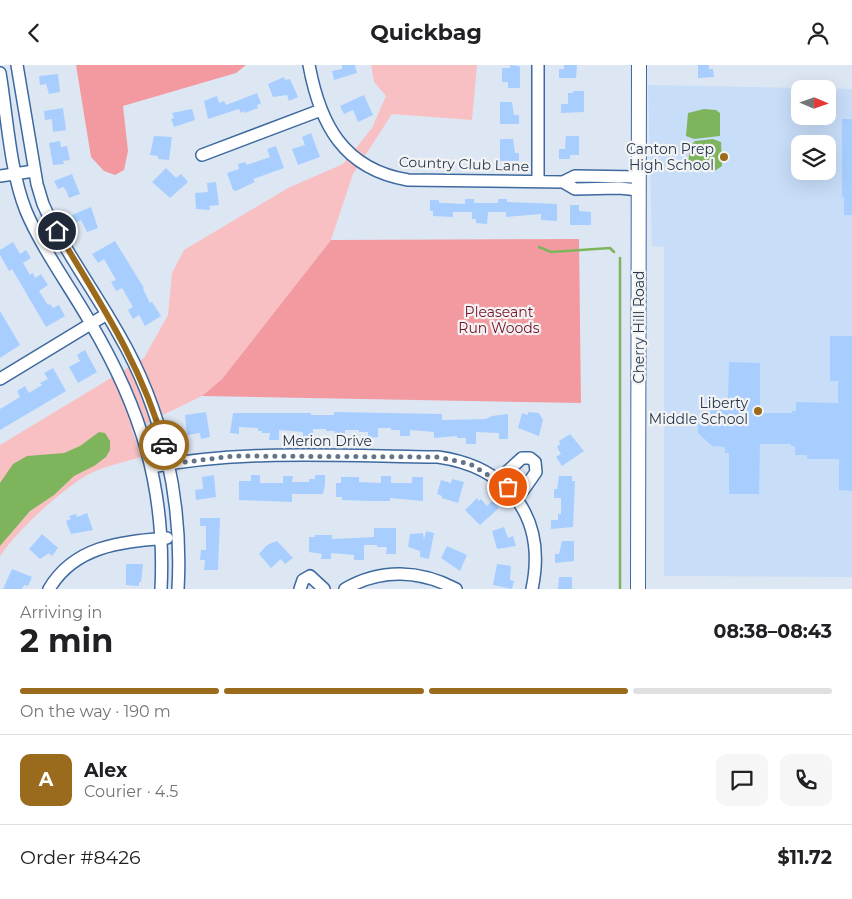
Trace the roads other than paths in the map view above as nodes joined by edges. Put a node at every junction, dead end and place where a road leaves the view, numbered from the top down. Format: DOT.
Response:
graph roads {
  1 [pos="17,65"];
  2 [pos="309,65"];
  3 [pos="538,65"];
  4 [pos="639,65"];
  5 [pos="0,73"];
  6 [pos="321,110"];
  7 [pos="202,155"];
  8 [pos="34,171"];
  9 [pos="16,174"];
  10 [pos="0,176"];
  11 [pos="538,181"];
  12 [pos="639,184"];
  13 [pos="107,314"];
  14 [pos="91,324"];
  15 [pos="0,379"];
  16 [pos="169,464"];
  17 [pos="151,467"];
  18 [pos="498,480"];
  19 [pos="517,499"];
  20 [pos="179,537"];
  21 [pos="161,539"];
  22 [pos="49,589"];
  23 [pos="161,589"];
  24 [pos="178,589"];
  25 [pos="300,589"];
  26 [pos="324,589"];
  27 [pos="345,589"];
  28 [pos="456,589"];
  29 [pos="532,589"];
  30 [pos="638,589"];
  1 -- 8 [label="street"];
  2 -- 6 [label="street, Country Club Lane"];
  3 -- 11 [label="street"];
  4 -- 12 [label="main road, Cherry Hill Road"];
  5 -- 9 [label="street"];
  6 -- 7 [label="street"];
  6 -- 11 [label="street, Country Club Lane"];
  8 -- 9 [label="street"];
  8 -- 13 [label="street"];
  9 -- 10 [label="street"];
  9 -- 14 [label="street"];
  11 -- 12 [label="street, Country Club Lane"];
  12 -- 30 [label="main road, Cherry Hill Road"];
  13 -- 14 [label="street"];
  13 -- 16 [label="street"];
  14 -- 15 [label="street"];
  14 -- 17 [label="street"];
  16 -- 17 [label="street, Merion Drive"];
  16 -- 18 [label="street, Merion Drive"];
  16 -- 20 [label="street"];
  17 -- 21 [label="street"];
  18 -- 19 [label="street, Merion Drive"];
  18 -- 19 [label="street"];
  19 -- 29 [label="street, Merion Drive"];
  20 -- 21 [label="street"];
  20 -- 24 [label="street"];
  21 -- 22 [label="street"];
  21 -- 23 [label="street"];
  25 -- 26 [label="street"];
  27 -- 28 [label="street"];
}
